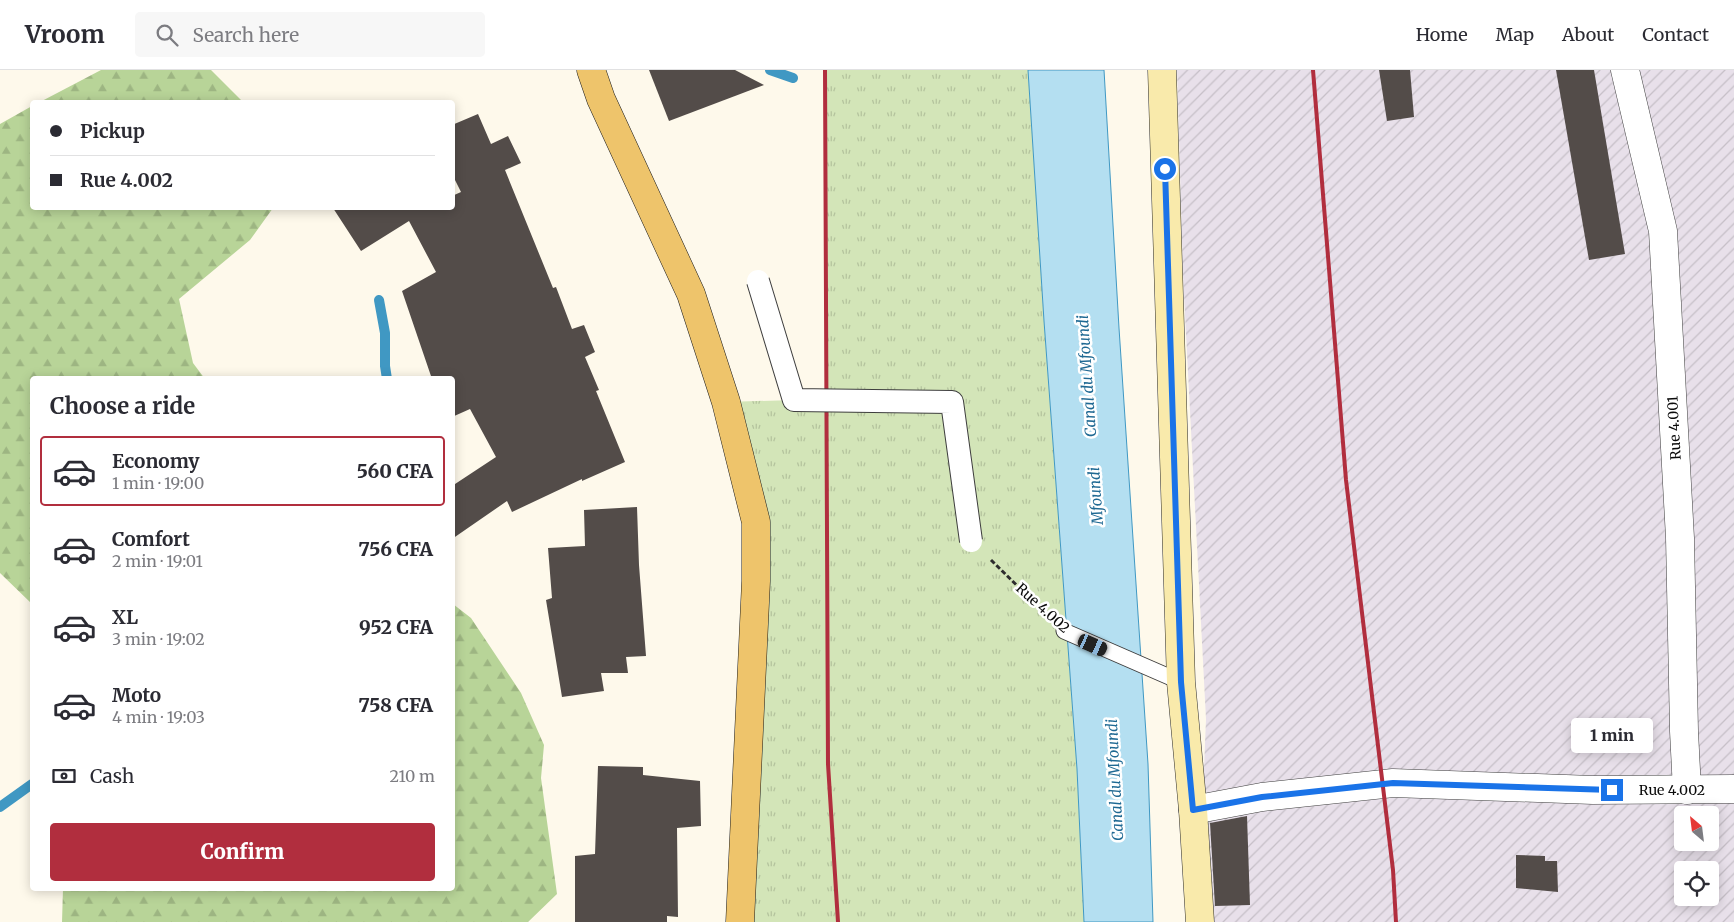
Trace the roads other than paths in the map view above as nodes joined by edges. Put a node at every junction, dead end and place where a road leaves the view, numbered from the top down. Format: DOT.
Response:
graph roads {
  1 [pos="584,70"];
  2 [pos="591,70"];
  3 [pos="1162,70"];
  4 [pos="1624,70"];
  5 [pos="601,99"];
  6 [pos="758,281"];
  7 [pos="972,541"];
  8 [pos="1064,631"];
  9 [pos="1170,678"];
  10 [pos="1734,789"];
  11 [pos="1687,790"];
  12 [pos="1193,810"];
  13 [pos="740,922"];
  14 [pos="1200,922"];
  1 -- 5 [label="main road"];
  2 -- 5 [label="main road"];
  3 -- 9 [label="main road"];
  4 -- 11 [label="street, Rue 4.001"];
  5 -- 13 [label="main road"];
  6 -- 7 [label="street, bridge"];
  8 -- 9 [label="lane, Rue 4.002"];
  9 -- 12 [label="main road"];
  10 -- 11 [label="street, Rue 4.002"];
  11 -- 12 [label="street, Rue 4.002"];
  12 -- 14 [label="main road"];
}
